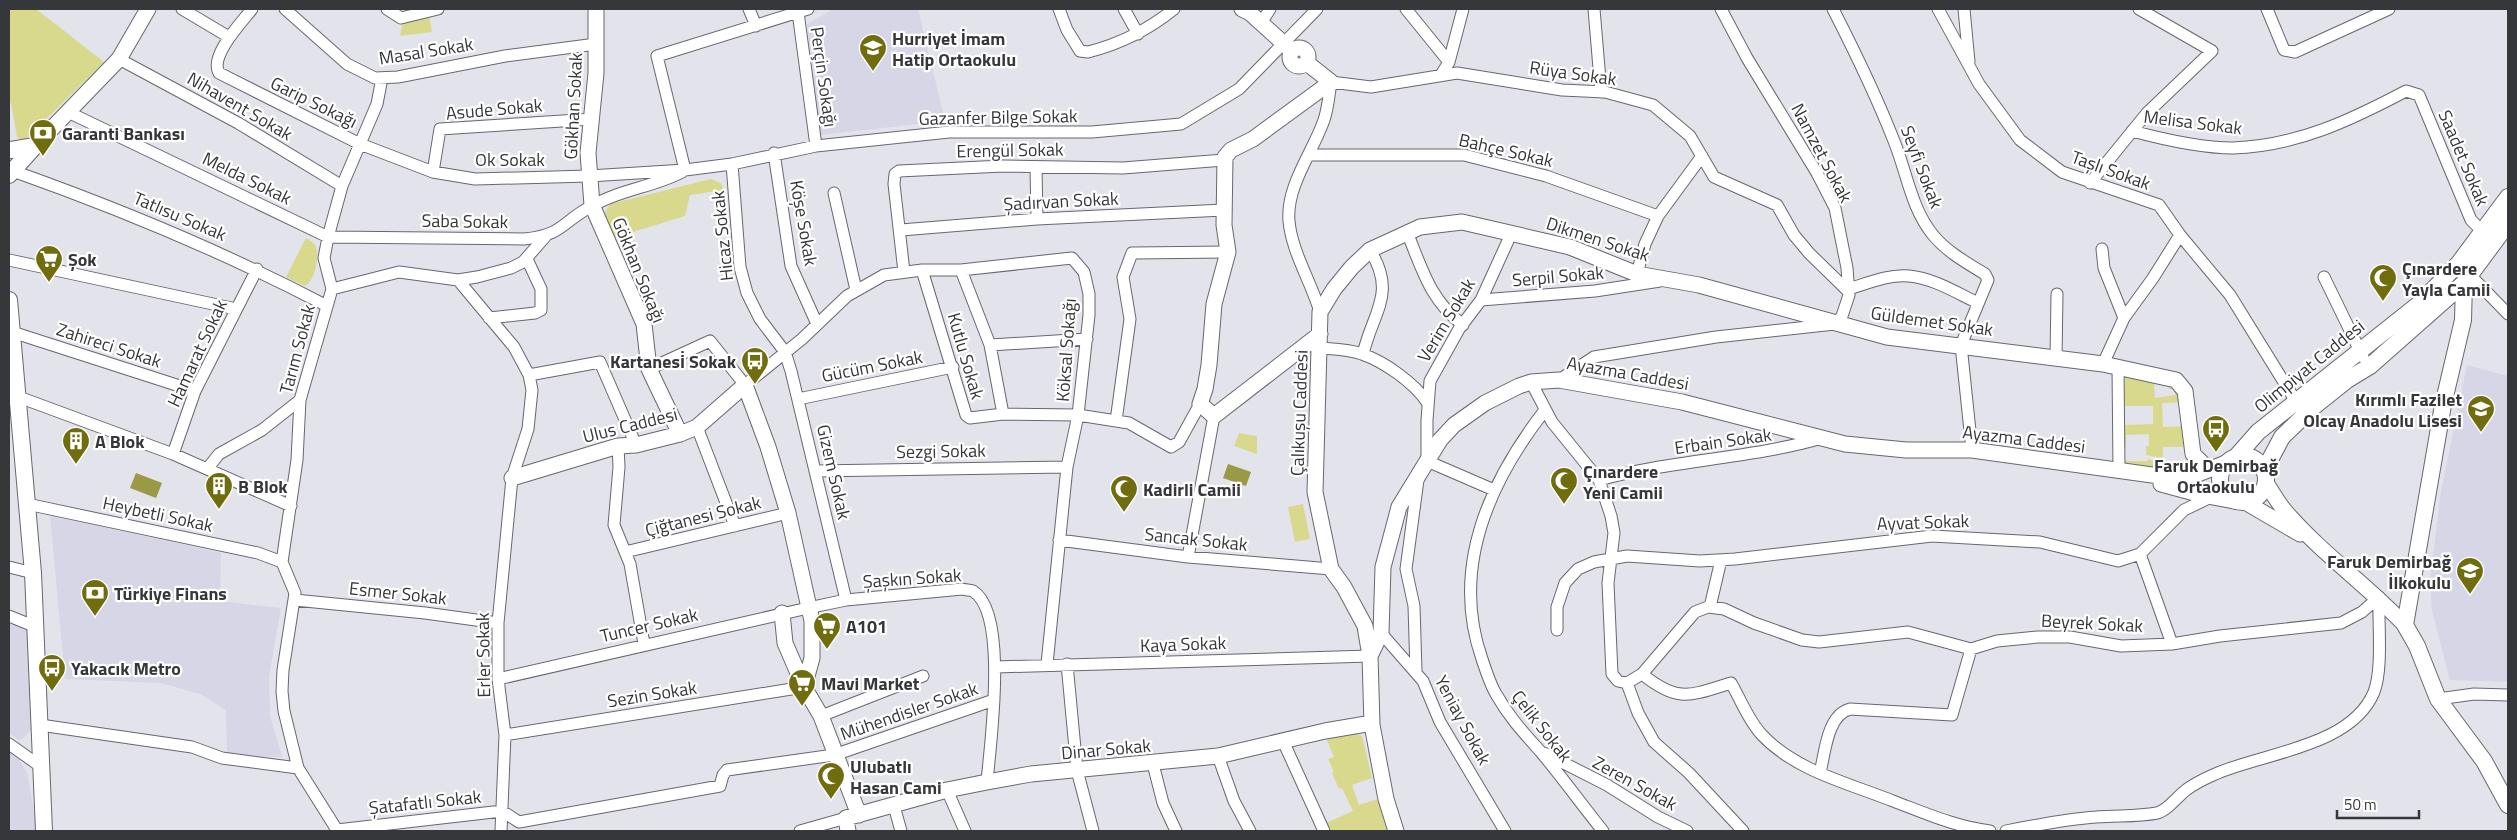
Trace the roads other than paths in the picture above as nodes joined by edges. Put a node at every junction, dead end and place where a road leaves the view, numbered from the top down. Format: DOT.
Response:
graph roads {
  1 [pos="148,9"];
  2 [pos="182,9"];
  3 [pos="252,9"];
  4 [pos="285,9"];
  5 [pos="387,9"];
  6 [pos="438,9"];
  7 [pos="596,9"];
  8 [pos="749,9"];
  9 [pos="1059,9"];
  10 [pos="1124,9"];
  11 [pos="1174,9"];
  12 [pos="1242,9"];
  13 [pos="1270,9"];
  14 [pos="1317,9"];
  15 [pos="1406,9"];
  16 [pos="1463,9"];
  17 [pos="1594,9"];
  18 [pos="1721,9"];
  19 [pos="1833,9"];
  20 [pos="1938,9"];
  21 [pos="1964,9"];
  22 [pos="2139,9"];
  23 [pos="2267,9"];
  24 [pos="2390,9"];
  25 [pos="803,10"];
  26 [pos="404,13"];
  27 [pos="1262,23"];
  28 [pos="756,26"];
  29 [pos="1138,34"];
  30 [pos="229,37"];
  31 [pos="596,44"];
  32 [pos="1289,48"];
  33 [pos="119,59"];
  34 [pos="1449,62"];
  35 [pos="1970,66"];
  36 [pos="1441,75"];
  37 [pos="382,78"];
  38 [pos="1332,82"];
  39 [pos="1601,92"];
  40 [pos="2419,95"];
  41 [pos="70,113"];
  42 [pos="593,119"];
  43 [pos="2132,131"];
  44 [pos="360,144"];
  45 [pos="35,146"];
  46 [pos="816,146"];
  47 [pos="10,149"];
  48 [pos="774,153"];
  49 [pos="1309,155"];
  50 [pos="1702,156"];
  51 [pos="1224,160"];
  52 [pos="732,164"];
  53 [pos="1036,167"];
  54 [pos="685,170"];
  55 [pos="433,172"];
  56 [pos="11,173"];
  57 [pos="589,176"];
  58 [pos="2090,183"];
  59 [pos="342,186"];
  60 [pos="834,193"];
  61 [pos="2508,197"];
  62 [pos="592,205"];
  63 [pos="1224,210"];
  64 [pos="1658,216"];
  65 [pos="2508,219"];
  66 [pos="1037,220"];
  67 [pos="900,230"];
  68 [pos="1407,232"];
  69 [pos="1512,232"];
  70 [pos="2483,232"];
  71 [pos="2180,235"];
  72 [pos="328,237"];
  73 [pos="545,237"];
  74 [pos="2102,249"];
  75 [pos="1370,250"];
  76 [pos="1228,252"];
  77 [pos="527,259"];
  78 [pos="9,260"];
  79 [pos="257,269"];
  80 [pos="922,270"];
  81 [pos="961,270"];
  82 [pos="904,272"];
  83 [pos="1637,274"];
  84 [pos="2324,277"];
  85 [pos="2467,279"];
  86 [pos="458,280"];
  87 [pos="1668,280"];
  88 [pos="332,289"];
  89 [pos="856,290"];
  90 [pos="1849,290"];
  91 [pos="2057,294"];
  92 [pos="9,300"];
  93 [pos="1481,300"];
  94 [pos="1978,303"];
  95 [pos="327,306"];
  96 [pos="236,309"];
  97 [pos="1320,312"];
  98 [pos="2508,314"];
  99 [pos="489,318"];
  100 [pos="2124,318"];
  101 [pos="817,324"];
  102 [pos="1463,324"];
  103 [pos="1835,324"];
  104 [pos="12,332"];
  105 [pos="1087,339"];
  106 [pos="1320,341"];
  107 [pos="990,345"];
  108 [pos="1961,345"];
  109 [pos="2359,351"];
  110 [pos="785,352"];
  111 [pos="1363,354"];
  112 [pos="2056,358"];
  113 [pos="2103,364"];
  114 [pos="2370,366"];
  115 [pos="2118,367"];
  116 [pos="953,368"];
  117 [pos="649,369"];
  118 [pos="529,375"];
  119 [pos="1560,380"];
  120 [pos="1531,382"];
  121 [pos="745,385"];
  122 [pos="195,392"];
  123 [pos="16,396"];
  124 [pos="798,399"];
  125 [pos="300,400"];
  126 [pos="1428,402"];
  127 [pos="1200,404"];
  128 [pos="2301,409"];
  129 [pos="1545,410"];
  130 [pos="1003,414"];
  131 [pos="1078,415"];
  132 [pos="1214,416"];
  133 [pos="1116,421"];
  134 [pos="14,423"];
  135 [pos="697,427"];
  136 [pos="680,434"];
  137 [pos="1822,438"];
  138 [pos="636,445"];
  139 [pos="618,446"];
  140 [pos="1972,450"];
  141 [pos="173,454"];
  142 [pos="2231,460"];
  143 [pos="1067,467"];
  144 [pos="1423,467"];
  145 [pos="207,469"];
  146 [pos="2208,469"];
  147 [pos="816,471"];
  148 [pos="2119,471"];
  149 [pos="2265,477"];
  150 [pos="512,478"];
  151 [pos="1599,480"];
  152 [pos="1494,490"];
  153 [pos="2213,497"];
  154 [pos="2240,501"];
  155 [pos="27,504"];
  156 [pos="291,506"];
  157 [pos="788,513"];
  158 [pos="735,526"];
  159 [pos="1059,540"];
  160 [pos="2319,546"];
  161 [pos="625,552"];
  162 [pos="2140,554"];
  163 [pos="1188,557"];
  164 [pos="1610,559"];
  165 [pos="1721,560"];
  166 [pos="282,562"];
  167 [pos="9,567"];
  168 [pos="1331,569"];
  169 [pos="33,573"];
  170 [pos="2378,597"];
  171 [pos="295,600"];
  172 [pos="846,600"];
  173 [pos="1710,607"];
  174 [pos="808,608"];
  175 [pos="782,613"];
  176 [pos="9,616"];
  177 [pos="498,623"];
  178 [pos="2404,625"];
  179 [pos="36,628"];
  180 [pos="1557,630"];
  181 [pos="1381,633"];
  182 [pos="644,644"];
  183 [pos="2172,644"];
  184 [pos="1972,649"];
  185 [pos="1370,656"];
  186 [pos="1047,664"];
  187 [pos="1067,664"];
  188 [pos="996,666"];
  189 [pos="1416,671"];
  190 [pos="1642,674"];
  191 [pos="923,676"];
  192 [pos="498,679"];
  193 [pos="1627,683"];
  194 [pos="804,687"];
  195 [pos="2508,695"];
  196 [pos="2438,699"];
  197 [pos="994,700"];
  198 [pos="821,716"];
  199 [pos="1372,723"];
  200 [pos="40,725"];
  201 [pos="505,735"];
  202 [pos="1283,741"];
  203 [pos="9,744"];
  204 [pos="1540,751"];
  205 [pos="834,755"];
  206 [pos="1218,756"];
  207 [pos="1153,764"];
  208 [pos="40,766"];
  209 [pos="298,768"];
  210 [pos="1077,770"];
  211 [pos="1820,773"];
  212 [pos="987,782"];
  213 [pos="947,790"];
  214 [pos="2508,805"];
  215 [pos="894,806"];
  216 [pos="502,811"];
  217 [pos="851,821"];
  218 [pos="43,826"];
  219 [pos="337,831"];
  220 [pos="501,831"];
  221 [pos="800,831"];
  222 [pos="901,831"];
  223 [pos="965,831"];
  224 [pos="1093,831"];
  225 [pos="1176,831"];
  226 [pos="1250,831"];
  227 [pos="1324,831"];
  228 [pos="1396,831"];
  229 [pos="1505,831"];
  230 [pos="1603,831"];
  231 [pos="1687,831"];
  232 [pos="1743,831"];
  233 [pos="1990,831"];
  234 [pos="2006,831"];
  1 -- 33 [label="street"];
  2 -- 30 [label="street"];
  3 -- 30 [label="street, Garip Sokağı"];
  4 -- 37 [label="street, Masal Sokak"];
  5 -- 26 [label="street"];
  6 -- 26 [label="street"];
  7 -- 31 [label="street, Gökhan Sokak"];
  8 -- 28 [label="street"];
  9 -- 29 [label="street"];
  10 -- 29 [label="street"];
  11 -- 29 [label="street"];
  12 -- 27 [label="street"];
  13 -- 27 [label="street"];
  14 -- 32 [label="street, Gazanfer Bilge Sokak"];
  15 -- 34 [label="street"];
  16 -- 34 [label="street"];
  17 -- 39 [label="street"];
  18 -- 90 [label="street, Namzet Sokak"];
  19 -- 94 [label="street, Seyfi Sokak"];
  20 -- 35 [label="street, Taşlı Sokak"];
  21 -- 35 [label="street"];
  22 -- 43 [label="street"];
  23 -- 24 [label="street"];
  25 -- 28 [label="street"];
  25 -- 46 [label="street, Perçin Sokağı"];
  27 -- 32 [label="street"];
  28 -- 54 [label="street"];
  30 -- 44 [label="street, Garip Sokağı"];
  31 -- 37 [label="street, Masal Sokak"];
  31 -- 42 [label="street, Gökhan Sokak"];
  32 -- 38 [label="street"];
  32 -- 46 [label="street, Gazanfer Bilge Sokak"];
  33 -- 41 [label="street"];
  33 -- 59 [label="street, Nihavent Sokak"];
  34 -- 36 [label="street"];
  35 -- 58 [label="street, Taşlı Sokak"];
  36 -- 38 [label="street, Rüya Sokak"];
  36 -- 39 [label="street, Rüya Sokak"];
  37 -- 44 [label="street, Tarım Sokak"];
  38 -- 49 [label="street"];
  38 -- 51 [label="street"];
  39 -- 50 [label="street, Rüya Sokak"];
  40 -- 43 [label="street, Melisa Sokak"];
  40 -- 70 [label="street, Saadet Sokak"];
  41 -- 45 [label="street"];
  41 -- 72 [label="street, Melda Sokak"];
  42 -- 55 [label="street, Asude Sokak"];
  42 -- 57 [label="street, Gökhan Sokak"];
  43 -- 58 [label="street"];
  44 -- 55 [label="street, Garip Sokağı"];
  44 -- 59 [label="street, Tarım Sokak"];
  45 -- 47 [label="main road"];
  45 -- 56 [label="main road"];
  46 -- 48 [label="street, Gazanfer Bilge Sokak"];
  47 -- 56 [label="main road"];
  48 -- 52 [label="street, Gazanfer Bilge Sokak"];
  48 -- 101 [label="street, Köşe Sokak"];
  49 -- 64 [label="street, Bahçe Sokak"];
  49 -- 97 [label="street"];
  50 -- 64 [label="street"];
  50 -- 90 [label="street, Rüya Sokak"];
  51 -- 53 [label="street, Erengül Sokak"];
  51 -- 63 [label="street"];
  52 -- 54 [label="street, Gazanfer Bilge Sokak"];
  52 -- 110 [label="street, Hicaz Sokak"];
  53 -- 66 [label="street"];
  53 -- 67 [label="street, Erengül Sokak"];
  54 -- 57 [label="street, Ok Sokak"];
  54 -- 62 [label="street, Saba Sokak"];
  55 -- 57 [label="street, Ok Sokak"];
  56 -- 79 [label="street, Tatlısu Sokak"];
  57 -- 62 [label="street, Gökhan Sokak"];
  58 -- 71 [label="street, Taşlı Sokak"];
  59 -- 72 [label="street, Tarım Sokak"];
  60 -- 89 [label="street"];
  61 -- 70 [label="main road, Olimpiyat Caddesi"];
  62 -- 73 [label="street, Saba Sokak"];
  62 -- 117 [label="street, Gökhan Sokağı"];
  63 -- 66 [label="street, Şadırvan Sokak"];
  63 -- 76 [label="street"];
  64 -- 83 [label="street"];
  65 -- 85 [label="main road"];
  66 -- 67 [label="street, Şadırvan Sokak"];
  67 -- 82 [label="street, Erengül Sokak"];
  68 -- 69 [label="street, Dikmen Sokak"];
  68 -- 75 [label="street, Dikmen Sokak"];
  68 -- 102 [label="street"];
  69 -- 83 [label="street, Dikmen Sokak"];
  69 -- 93 [label="street, Verim Sokak"];
  70 -- 109 [label="main road, Olimpiyat Caddesi"];
  71 -- 100 [label="street"];
  71 -- 128 [label="street, Taşlı Sokak"];
  72 -- 73 [label="street, Saba Sokak"];
  72 -- 88 [label="street, Tarım Sokak"];
  73 -- 77 [label="street"];
  74 -- 100 [label="street"];
  75 -- 97 [label="street, Dikmen Sokak"];
  75 -- 111 [label="street"];
  76 -- 127 [label="street"];
  76 -- 133 [label="street"];
  77 -- 86 [label="street"];
  77 -- 99 [label="street"];
  78 -- 96 [label="street"];
  79 -- 95 [label="street, Tatlısu Sokak"];
  79 -- 96 [label="street, Hamarat Sokak"];
  80 -- 81 [label="street, Köksal Sokağı"];
  80 -- 82 [label="street, Köksal Sokağı"];
  80 -- 116 [label="street, Kutlu Sokak"];
  81 -- 105 [label="street, Köksal Sokağı"];
  81 -- 107 [label="street"];
  82 -- 89 [label="street, Köksal Sokağı"];
  83 -- 87 [label="street, Dikmen Sokak"];
  84 -- 109 [label="street"];
  85 -- 98 [label="street"];
  85 -- 114 [label="main road"];
  85 -- 178 [label="main road"];
  86 -- 88 [label="street"];
  86 -- 99 [label="street"];
  87 -- 93 [label="street, Serpil Sokak"];
  87 -- 103 [label="street, Dikmen Sokak"];
  88 -- 95 [label="street, Tarım Sokak"];
  89 -- 101 [label="street, Köksal Sokağı"];
  90 -- 94 [label="street"];
  90 -- 103 [label="street, Namzet Sokak"];
  91 -- 112 [label="street"];
  92 -- 104 [label="main road"];
  93 -- 102 [label="street, Verim Sokak"];
  94 -- 108 [label="street, Seyfi Sokak"];
  95 -- 125 [label="street, Tarım Sokak"];
  96 -- 122 [label="street, Hamarat Sokak"];
  97 -- 106 [label="street"];
  99 -- 118 [label="street"];
  100 -- 113 [label="street"];
  101 -- 110 [label="street, Köksal Sokağı"];
  102 -- 126 [label="street, Verim Sokak"];
  103 -- 108 [label="street, Güldemet Sokak"];
  103 -- 119 [label="street, Güldemet Sokak"];
  104 -- 122 [label="street, Zahireci Sokak"];
  104 -- 123 [label="main road"];
  105 -- 107 [label="street"];
  105 -- 131 [label="street, Köksal Sokağı"];
  106 -- 111 [label="street"];
  106 -- 132 [label="street, Çalıkuşu Caddesi"];
  106 -- 168 [label="street, Çalıkuşu Caddesi"];
  107 -- 130 [label="street"];
  108 -- 112 [label="street, Güldemet Sokak"];
  108 -- 140 [label="street"];
  109 -- 114 [label="street"];
  109 -- 128 [label="main road, Olimpiyat Caddesi"];
  110 -- 121 [label="street, Köksal Sokağı"];
  110 -- 124 [label="street, Gizem Sokak"];
  111 -- 126 [label="street"];
  112 -- 113 [label="street, Güldemet Sokak"];
  113 -- 115 [label="street, Güldemet Sokak"];
  114 -- 128 [label="main road"];
  115 -- 146 [label="street, Güldemet Sokak"];
  115 -- 148 [label="street"];
  116 -- 124 [label="street, Gücüm Sokak"];
  116 -- 130 [label="street, Kutlu Sokak"];
  117 -- 121 [label="street"];
  117 -- 136 [label="street, Gökhan Sokağı"];
  118 -- 138 [label="street"];
  118 -- 150 [label="street, Erler Sokak"];
  119 -- 120 [label="street, Ayazma Caddesi"];
  119 -- 137 [label="street, Ayazma Caddesi"];
  120 -- 129 [label="street"];
  120 -- 144 [label="street, Ayazma Caddesi"];
  121 -- 135 [label="street, Ulus Caddesi"];
  121 -- 157 [label="street"];
  122 -- 141 [label="street, Hamarat Sokak"];
  123 -- 134 [label="main road"];
  123 -- 141 [label="street"];
  124 -- 147 [label="street, Gizem Sokak"];
  125 -- 145 [label="street"];
  125 -- 156 [label="street, Tarım Sokak"];
  126 -- 144 [label="street, Verim Sokak"];
  127 -- 132 [label="street"];
  127 -- 133 [label="street"];
  128 -- 142 [label="main road, Olimpiyat Caddesi"];
  128 -- 149 [label="main road"];
  129 -- 151 [label="street"];
  129 -- 152 [label="street, Çelik Sokak"];
  130 -- 131 [label="street"];
  131 -- 133 [label="street"];
  131 -- 143 [label="street, Köksal Sokağı"];
  132 -- 163 [label="street"];
  134 -- 155 [label="main road"];
  135 -- 136 [label="street, Ulus Caddesi"];
  135 -- 158 [label="street"];
  136 -- 138 [label="street, Ulus Caddesi"];
  137 -- 140 [label="street, Ayazma Caddesi"];
  137 -- 151 [label="street, Erbain Sokak"];
  138 -- 139 [label="street, Ulus Caddesi"];
  139 -- 150 [label="street, Ulus Caddesi"];
  139 -- 161 [label="street"];
  140 -- 148 [label="street, Ayazma Caddesi"];
  141 -- 145 [label="street"];
  142 -- 146 [label="street, Ayazma Caddesi"];
  142 -- 149 [label="main road"];
  142 -- 154 [label="main road"];
  143 -- 147 [label="street, Sezgi Sokak"];
  143 -- 159 [label="street, Köksal Sokağı"];
  144 -- 152 [label="street"];
  144 -- 181 [label="street, Ayazma Caddesi"];
  144 -- 189 [label="street, Verim Sokak"];
  145 -- 156 [label="street"];
  146 -- 148 [label="street, Ayazma Caddesi"];
  147 -- 172 [label="street, Gizem Sokak"];
  148 -- 153 [label="street"];
  149 -- 154 [label="main road"];
  149 -- 160 [label="street"];
  150 -- 177 [label="street, Erler Sokak"];
  151 -- 164 [label="street"];
  152 -- 204 [label="street, Çelik Sokak"];
  153 -- 154 [label="street"];
  153 -- 162 [label="street, Ayvat Sokak"];
  154 -- 160 [label="street"];
  155 -- 166 [label="street, Heybetli Sokak"];
  155 -- 169 [label="main road"];
  156 -- 166 [label="street, Tarım Sokak"];
  157 -- 158 [label="street, Çiğtanesi Sokak"];
  157 -- 174 [label="street"];
  158 -- 161 [label="street, Çiğtanesi Sokak"];
  159 -- 163 [label="street, Sancak Sokak"];
  159 -- 186 [label="street, Köksal Sokağı"];
  160 -- 170 [label="street"];
  161 -- 182 [label="street"];
  162 -- 165 [label="street, Ayvat Sokak"];
  162 -- 183 [label="street"];
  163 -- 168 [label="street, Sancak Sokak"];
  164 -- 165 [label="street, Ayvat Sokak"];
  164 -- 180 [label="street, Ayvat Sokak"];
  164 -- 193 [label="street"];
  165 -- 173 [label="street"];
  166 -- 171 [label="street"];
  167 -- 169 [label="street"];
  168 -- 185 [label="street, Çalıkuşu Caddesi"];
  169 -- 179 [label="main road"];
  170 -- 178 [label="street"];
  170 -- 183 [label="street, Beyrek Sokak"];
  170 -- 234 [label="street"];
  171 -- 177 [label="street, Esmer Sokak"];
  171 -- 209 [label="street"];
  172 -- 174 [label="street, Şaşkın Sokak"];
  172 -- 188 [label="street, Şaşkın Sokak"];
  173 -- 184 [label="street"];
  173 -- 190 [label="street"];
  174 -- 175 [label="street, Tuncer Sokak"];
  174 -- 194 [label="street"];
  175 -- 182 [label="street, Tuncer Sokak"];
  175 -- 194 [label="street"];
  176 -- 179 [label="street"];
  177 -- 192 [label="street, Erler Sokak"];
  178 -- 196 [label="main road"];
  179 -- 200 [label="main road"];
  181 -- 185 [label="street, Ayazma Caddesi"];
  181 -- 189 [label="street, Yeniay Sokak"];
  182 -- 192 [label="street, Tuncer Sokak"];
  183 -- 184 [label="street, Beyrek Sokak"];
  184 -- 211 [label="street"];
  185 -- 187 [label="street, Kaya Sokak"];
  185 -- 199 [label="street, Ayazma Caddesi"];
  186 -- 187 [label="street, Kaya Sokak"];
  186 -- 188 [label="street, Kaya Sokak"];
  187 -- 210 [label="street"];
  188 -- 197 [label="street, Şaşkın Sokak"];
  189 -- 229 [label="street, Yeniay Sokak"];
  190 -- 193 [label="street"];
  190 -- 211 [label="street"];
  191 -- 198 [label="street"];
  192 -- 201 [label="street, Erler Sokak"];
  193 -- 232 [label="street"];
  194 -- 198 [label="street"];
  194 -- 201 [label="street, Sezin Sokak"];
  195 -- 196 [label="street"];
  196 -- 214 [label="main road"];
  197 -- 205 [label="street, Mühendisler Sokak"];
  197 -- 212 [label="street, Şaşkın Sokak"];
  198 -- 205 [label="street"];
  199 -- 202 [label="street, Dinar Sokak"];
  199 -- 228 [label="street, Ayazma Caddesi"];
  200 -- 208 [label="main road"];
  200 -- 209 [label="street"];
  201 -- 216 [label="street, Erler Sokak"];
  202 -- 206 [label="street, Dinar Sokak"];
  202 -- 227 [label="street"];
  203 -- 208 [label="street"];
  204 -- 230 [label="street, Çelik Sokak"];
  204 -- 231 [label="street, Zeren Sokak"];
  205 -- 216 [label="street, Şatafatlı Sokak"];
  205 -- 217 [label="street"];
  206 -- 207 [label="street, Dinar Sokak"];
  206 -- 226 [label="street"];
  207 -- 210 [label="street, Dinar Sokak"];
  207 -- 225 [label="street"];
  208 -- 218 [label="main road"];
  209 -- 219 [label="street, Şatafatlı Sokak"];
  210 -- 212 [label="street, Dinar Sokak"];
  210 -- 224 [label="street"];
  211 -- 233 [label="street"];
  212 -- 213 [label="street, Dinar Sokak"];
  213 -- 215 [label="street, Dinar Sokak"];
  213 -- 223 [label="street"];
  215 -- 217 [label="street, Dinar Sokak"];
  215 -- 222 [label="street"];
  216 -- 219 [label="street, Şatafatlı Sokak"];
  216 -- 220 [label="street, Erler Sokak"];
  217 -- 221 [label="street"];
}
